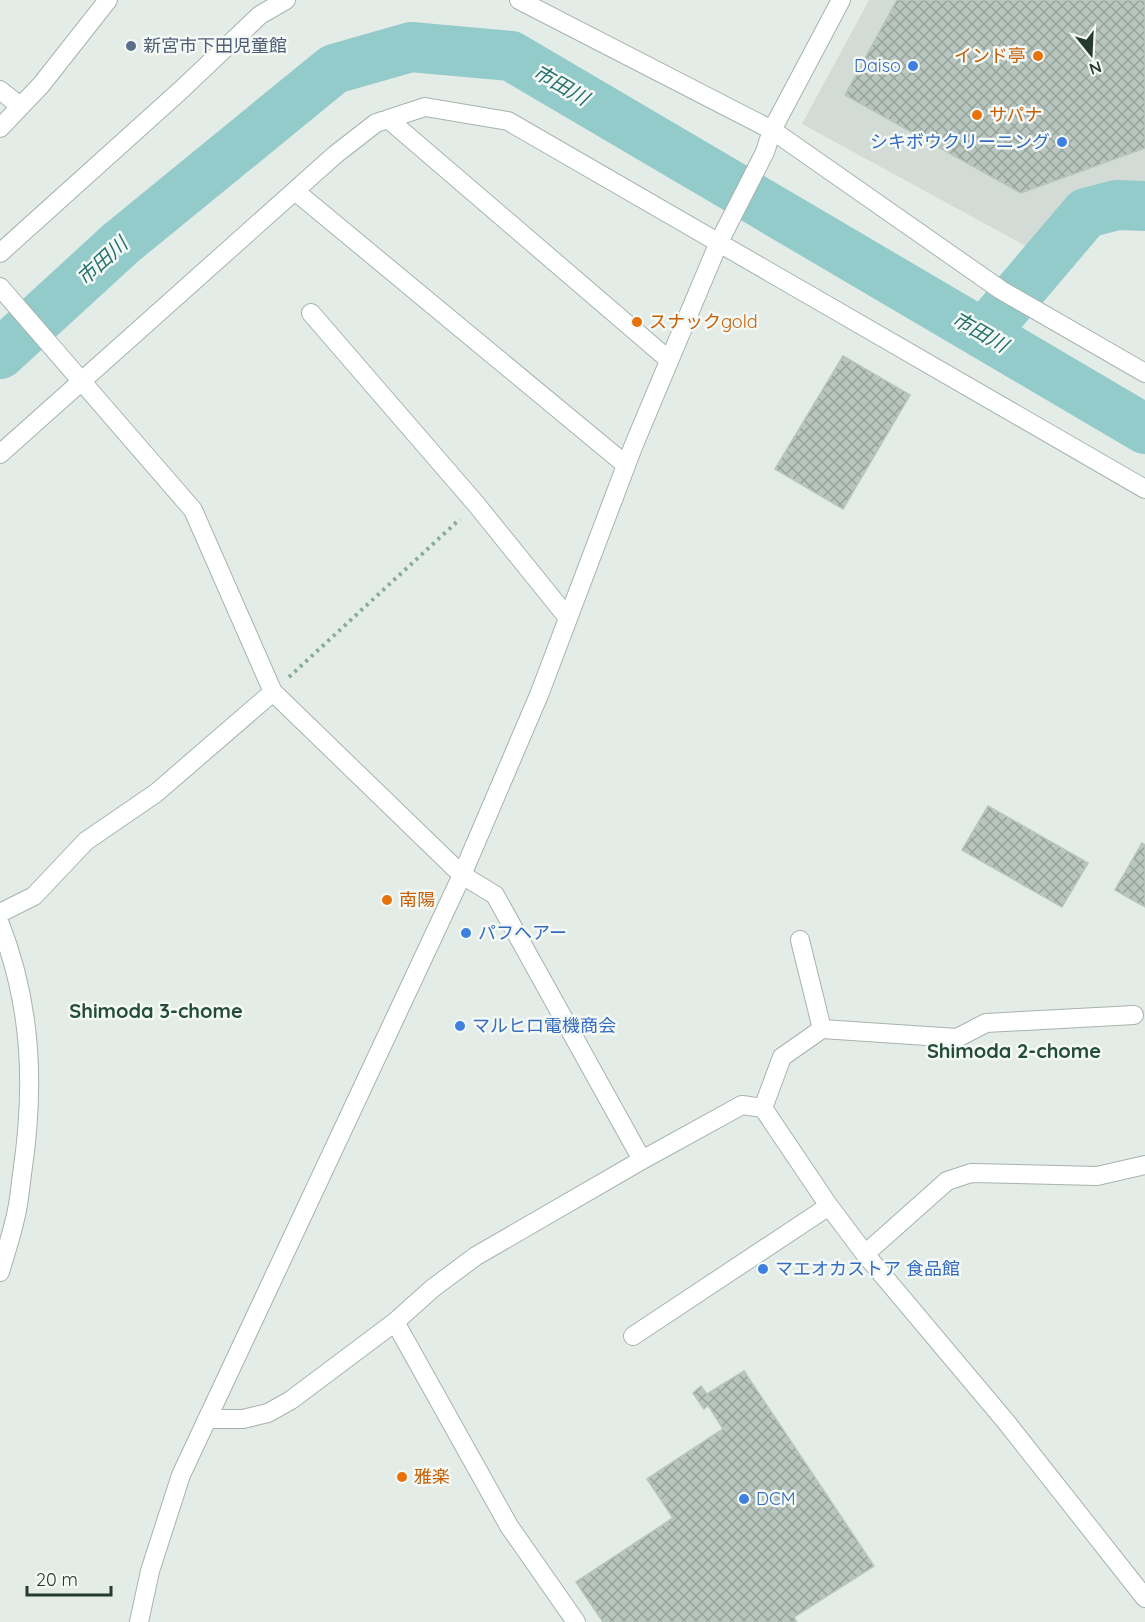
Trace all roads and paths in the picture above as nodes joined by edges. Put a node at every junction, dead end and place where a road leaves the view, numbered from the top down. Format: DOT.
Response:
graph roads {
  1 [pos="108,0"];
  2 [pos="286,0"];
  3 [pos="519,0"];
  4 [pos="841,0"];
  5 [pos="0,90"];
  6 [pos="20,106"];
  7 [pos="388,119"];
  8 [pos="0,128"];
  9 [pos="772,130"];
  10 [pos="295,191"];
  11 [pos="719,242"];
  12 [pos="0,253"];
  13 [pos="0,287"];
  14 [pos="311,313"];
  15 [pos="669,360"];
  16 [pos="1145,374"];
  17 [pos="82,381"];
  18 [pos="0,454"];
  19 [pos="626,465"];
  20 [pos="1145,489"];
  21 [pos="476,504"];
  22 [pos="568,618"];
  23 [pos="273,692"];
  24 [pos="462,875"];
  25 [pos="0,913"];
  26 [pos="0,924"];
  27 [pos="800,940"];
  28 [pos="1134,1015"];
  29 [pos="822,1029"];
  30 [pos="764,1108"];
  31 [pos="642,1160"];
  32 [pos="1145,1165"];
  33 [pos="829,1206"];
  34 [pos="866,1254"];
  35 [pos="0,1272"];
  36 [pos="395,1322"];
  37 [pos="633,1336"];
  38 [pos="207,1419"];
  39 [pos="1145,1598"];
  40 [pos="139,1622"];
  41 [pos="576,1622"];
  1 -- 6 [label="street"];
  2 -- 12 [label="street"];
  3 -- 9 [label="street"];
  4 -- 9 [label="street"];
  5 -- 6 [label="street"];
  6 -- 8 [label="street"];
  7 -- 10 [label="street"];
  7 -- 11 [label="street"];
  7 -- 15 [label="street"];
  9 -- 11 [label="street"];
  9 -- 16 [label="street"];
  10 -- 17 [label="street"];
  10 -- 19 [label="street"];
  11 -- 15 [label="street"];
  11 -- 20 [label="street"];
  13 -- 17 [label="street"];
  14 -- 21 [label="street"];
  15 -- 19 [label="street"];
  17 -- 18 [label="street"];
  17 -- 23 [label="street"];
  19 -- 22 [label="street"];
  21 -- 22 [label="street"];
  21 -- 23 [label="path"];
  22 -- 24 [label="street"];
  23 -- 24 [label="street"];
  23 -- 25 [label="street"];
  24 -- 31 [label="street"];
  24 -- 38 [label="street"];
  26 -- 35 [label="street"];
  27 -- 29 [label="street"];
  28 -- 29 [label="street"];
  29 -- 30 [label="street"];
  30 -- 31 [label="street"];
  30 -- 33 [label="street"];
  31 -- 36 [label="street"];
  32 -- 34 [label="street"];
  33 -- 34 [label="street"];
  33 -- 37 [label="street"];
  34 -- 39 [label="street"];
  36 -- 38 [label="street"];
  36 -- 41 [label="street"];
  38 -- 40 [label="street"];
}
